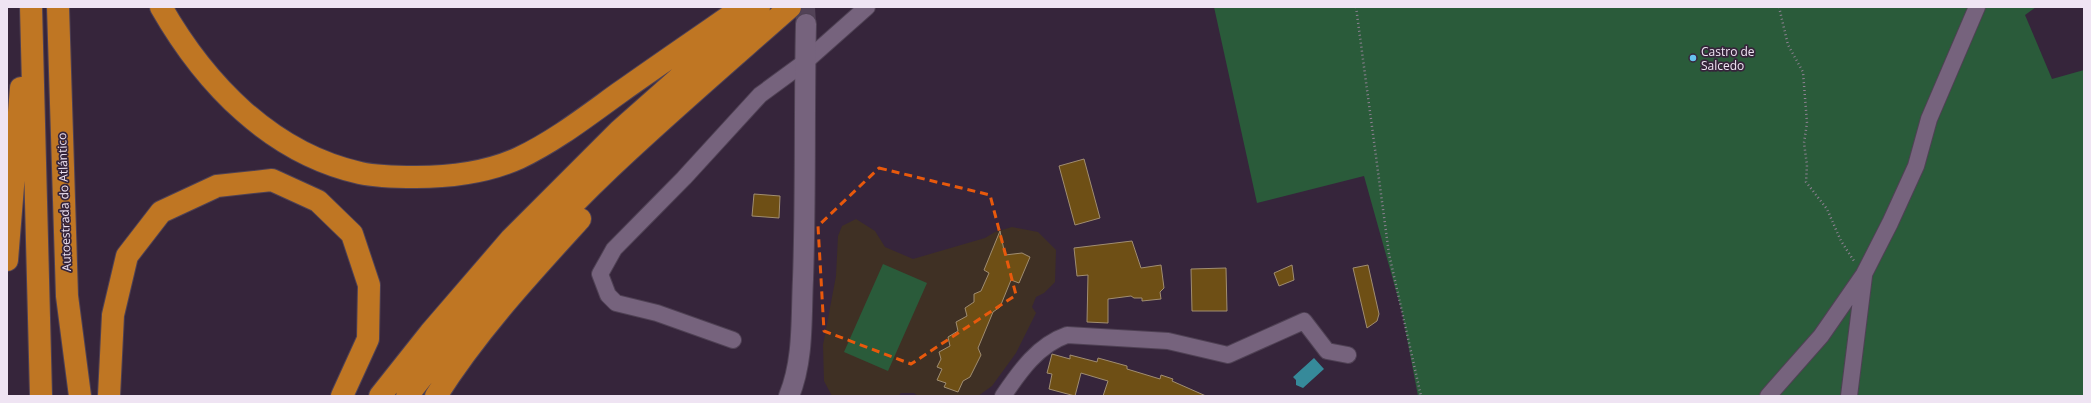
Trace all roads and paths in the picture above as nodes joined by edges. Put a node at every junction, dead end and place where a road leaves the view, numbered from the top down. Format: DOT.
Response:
graph roads {
  1 [pos="27,7"];
  2 [pos="31,7"];
  3 [pos="58,7"];
  4 [pos="161,7"];
  5 [pos="743,7"];
  6 [pos="759,7"];
  7 [pos="790,7"];
  8 [pos="867,7"];
  9 [pos="1356,7"];
  10 [pos="1779,7"];
  11 [pos="1976,7"];
  12 [pos="806,24"];
  13 [pos="758,35"];
  14 [pos="805,62"];
  15 [pos="7,260"];
  16 [pos="1864,274"];
  17 [pos="733,340"];
  18 [pos="1348,355"];
  19 [pos="41,396"];
  20 [pos="80,396"];
  21 [pos="109,396"];
  22 [pos="342,396"];
  23 [pos="380,396"];
  24 [pos="407,396"];
  25 [pos="436,396"];
  26 [pos="789,396"];
  27 [pos="1003,396"];
  28 [pos="1421,396"];
  29 [pos="1768,396"];
  30 [pos="1849,396"];
  1 -- 15 [label="highway"];
  2 -- 19 [label="highway"];
  3 -- 20 [label="highway, Autoestrada do Atlántico"];
  4 -- 5 [label="highway"];
  6 -- 23 [label="highway"];
  7 -- 13 [label="highway"];
  8 -- 14 [label="street"];
  9 -- 28 [label="path"];
  10 -- 16 [label="path"];
  11 -- 16 [label="street"];
  12 -- 14 [label="street"];
  13 -- 24 [label="highway"];
  13 -- 25 [label="highway"];
  14 -- 17 [label="street"];
  14 -- 26 [label="street"];
  16 -- 29 [label="street"];
  16 -- 30 [label="street"];
  18 -- 27 [label="street"];
  21 -- 22 [label="highway"];
}
